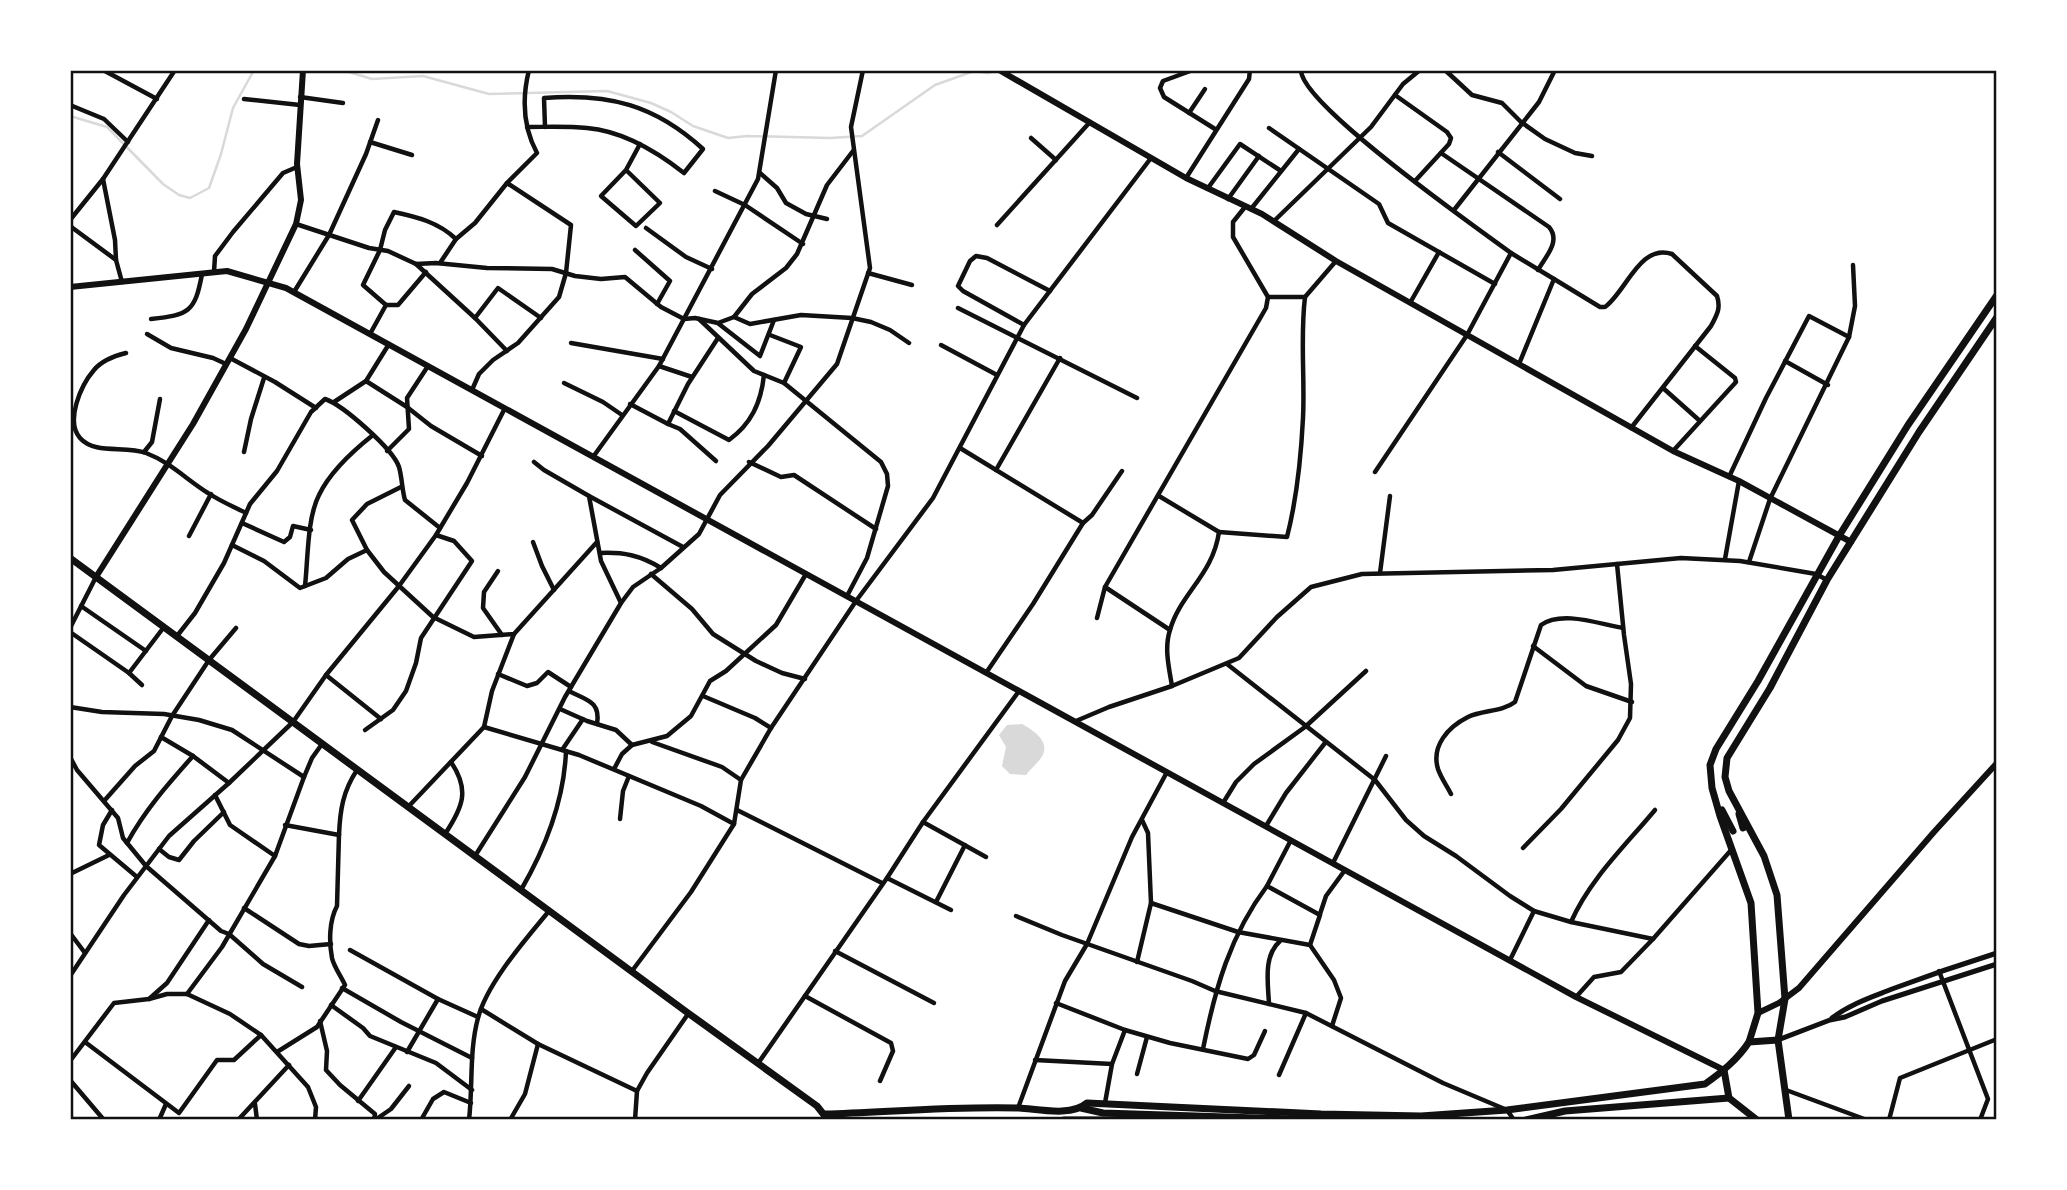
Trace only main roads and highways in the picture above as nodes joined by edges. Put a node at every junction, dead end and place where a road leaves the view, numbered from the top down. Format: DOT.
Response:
graph roads {
  1 [pos="303,70"];
  2 [pos="999,70"];
  3 [pos="269,283"];
  4 [pos="70,287"];
  5 [pos="1997,295"];
  6 [pos="1996,319"];
  7 [pos="1839,536"];
  8 [pos="1851,542"];
  9 [pos="70,558"];
  10 [pos="96,577"];
  11 [pos="1738,713"];
  12 [pos="1750,720"];
  13 [pos="1997,763"];
  14 [pos="1712,788"];
  15 [pos="1737,807"];
  16 [pos="1743,828"];
  17 [pos="1733,831"];
  18 [pos="1785,999"];
  19 [pos="1758,1013"];
  20 [pos="1778,1040"];
  21 [pos="1749,1042"];
  22 [pos="1724,1070"];
  23 [pos="1729,1097"];
  24 [pos="1562,1102"];
  25 [pos="1080,1108"];
  26 [pos="1565,1111"];
  27 [pos="827,1117"];
  28 [pos="816,1120"];
  29 [pos="1064,1120"];
  30 [pos="1135,1120"];
  31 [pos="1323,1120"];
  32 [pos="1526,1120"];
  33 [pos="1571,1120"];
  34 [pos="1757,1120"];
  35 [pos="1789,1120"];
  1 -- 3 [label="main road"];
  2 -- 7 [label="main road"];
  3 -- 4 [label="main road"];
  3 -- 10 [label="main road"];
  3 -- 22 [label="main road"];
  5 -- 7 [label="main road"];
  6 -- 8 [label="main road"];
  7 -- 8 [label="main road"];
  7 -- 11 [label="main road"];
  8 -- 12 [label="main road"];
  9 -- 10 [label="main road"];
  10 -- 27 [label="main road"];
  11 -- 12 [label="main road"];
  11 -- 14 [label="main road"];
  12 -- 15 [label="main road"];
  13 -- 18 [label="main road"];
  14 -- 17 [label="main road"];
  14 -- 19 [label="main road"];
  15 -- 16 [label="main road"];
  15 -- 18 [label="main road"];
  18 -- 19 [label="main road"];
  18 -- 20 [label="main road"];
  19 -- 21 [label="main road"];
  20 -- 21 [label="main road"];
  20 -- 35 [label="main road"];
  21 -- 22 [label="main road"];
  22 -- 23 [label="main road"];
  22 -- 24 [label="main road"];
  23 -- 26 [label="main road"];
  23 -- 34 [label="main road"];
  24 -- 25 [label="main road"];
  24 -- 26 [label="main road"];
  25 -- 27 [label="main road"];
  25 -- 31 [label="main road"];
  26 -- 32 [label="main road"];
  26 -- 33 [label="main road"];
  27 -- 28 [label="main road"];
  29 -- 30 [label="main road"];
}
